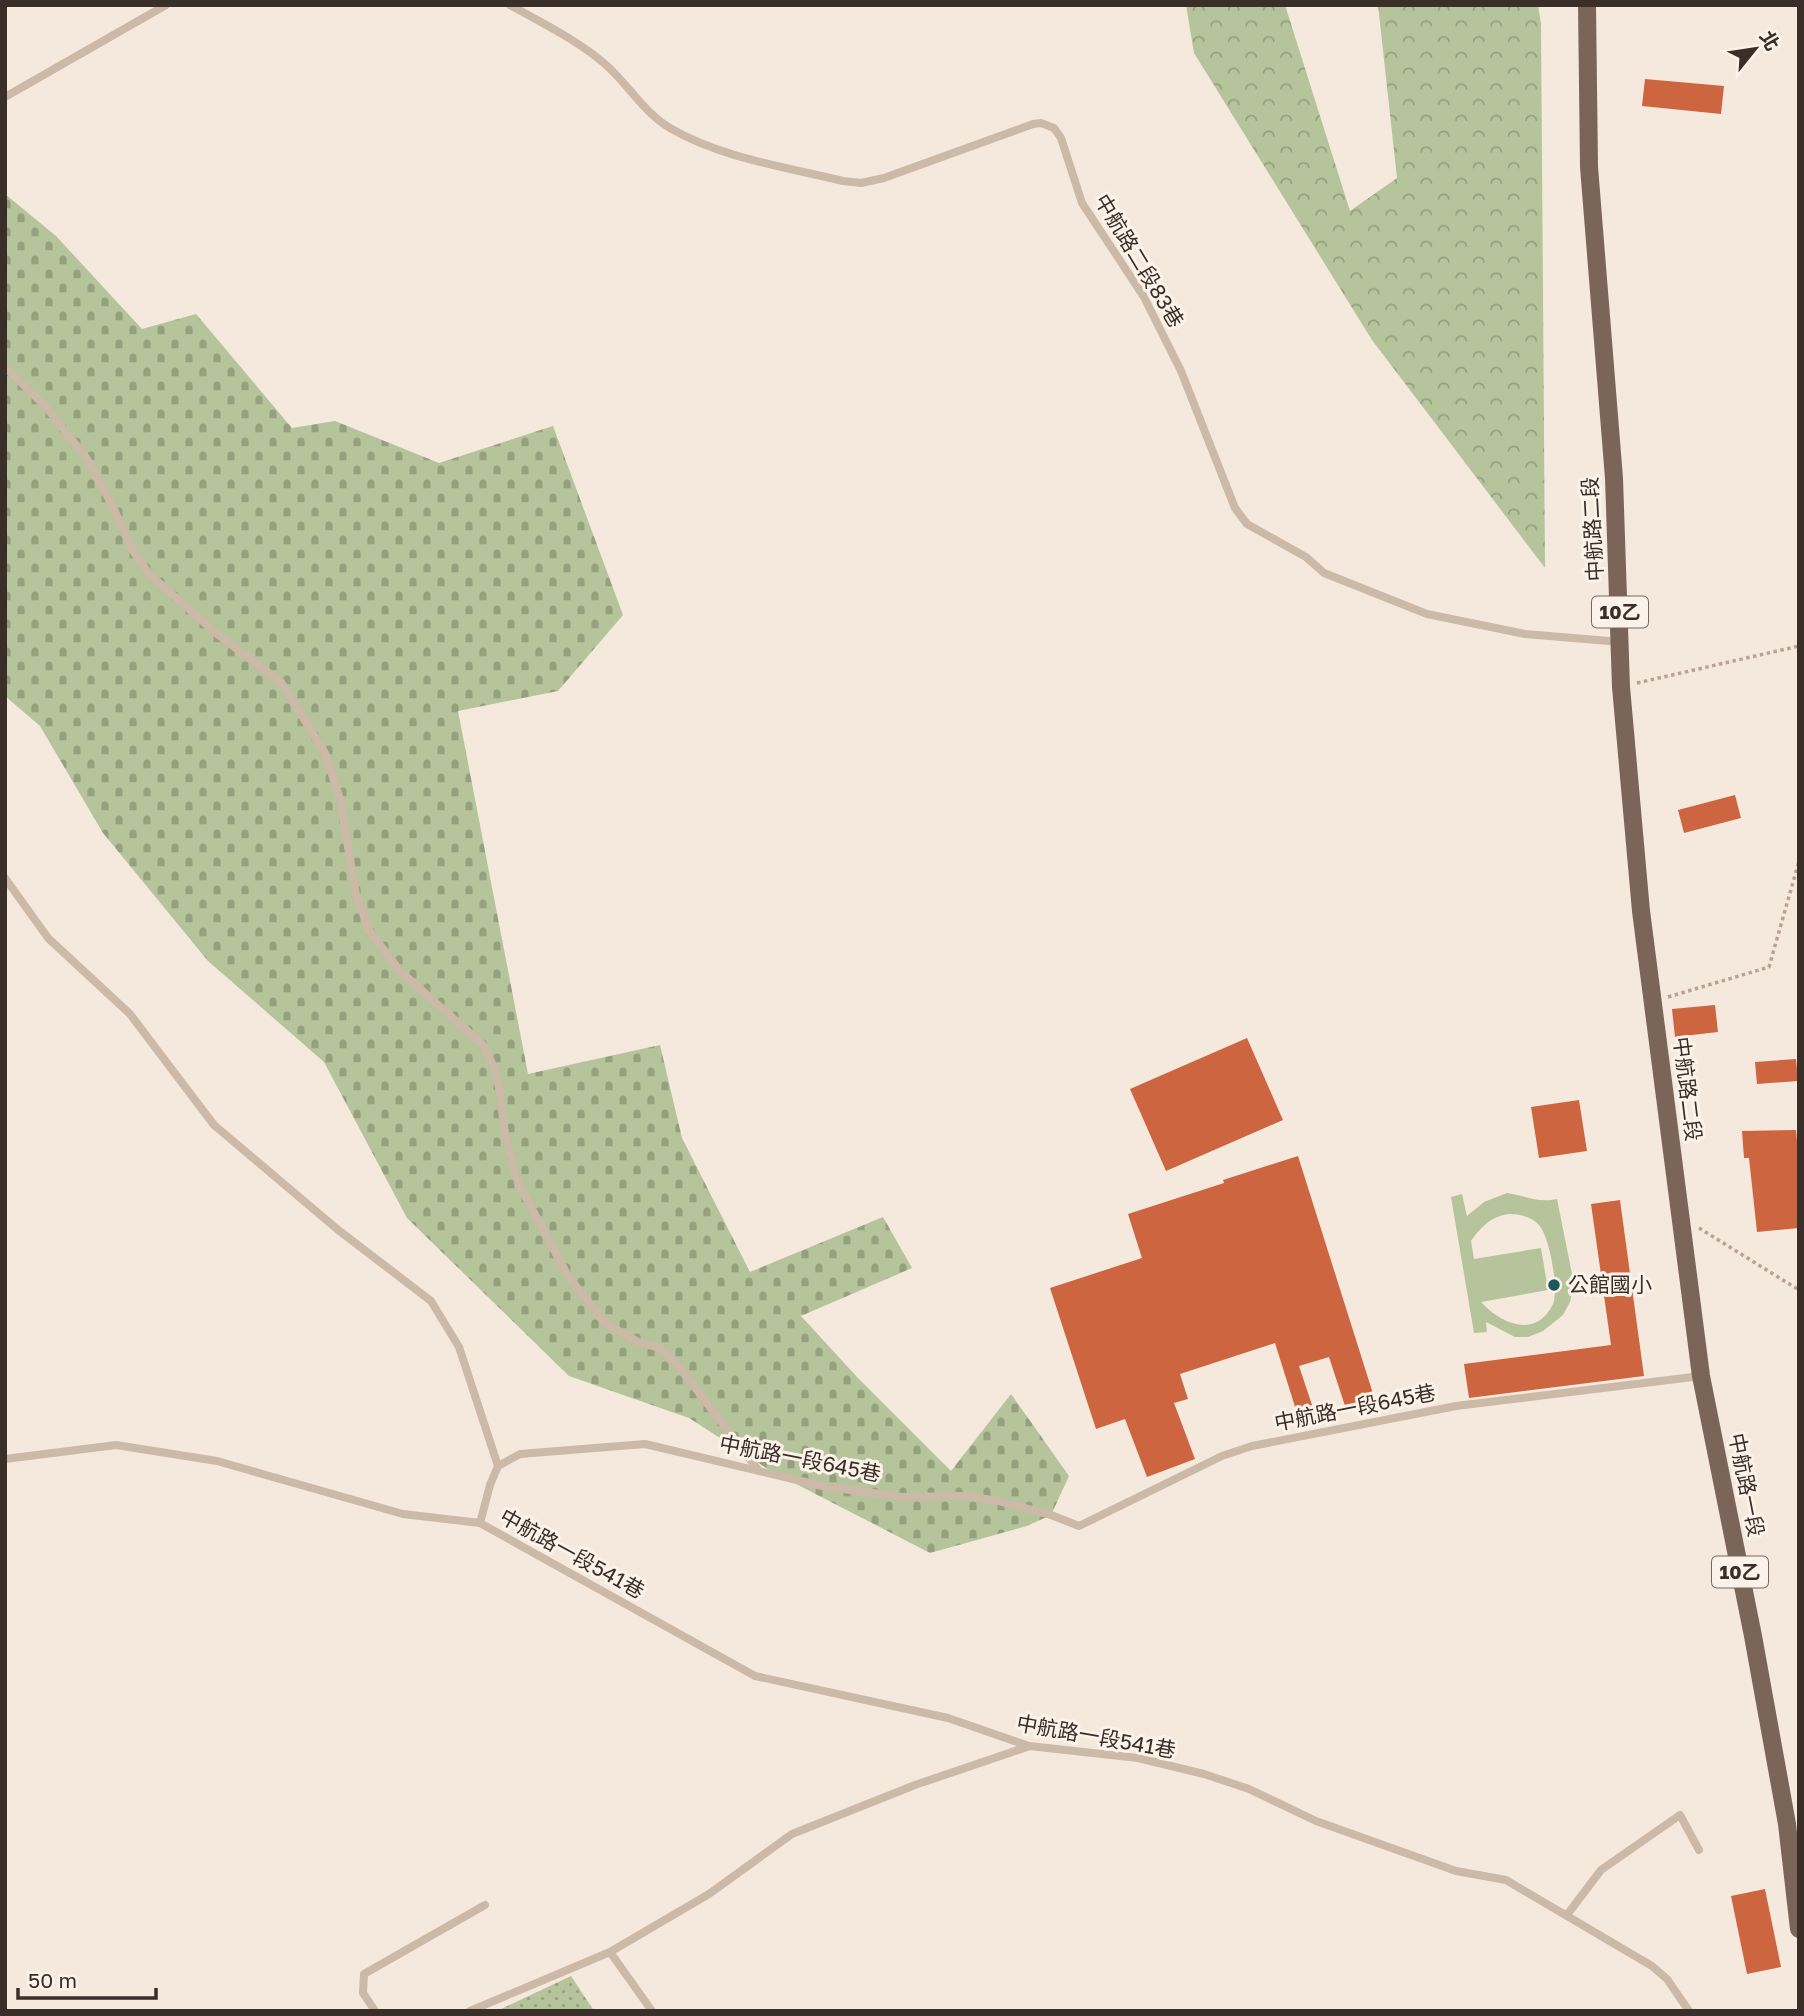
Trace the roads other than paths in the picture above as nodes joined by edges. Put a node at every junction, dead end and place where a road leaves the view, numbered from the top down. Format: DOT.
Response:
graph roads {
  1 [pos="166,5"];
  2 [pos="510,5"];
  3 [pos="1587,5"];
  4 [pos="5,97"];
  5 [pos="5,367"];
  6 [pos="1621,642"];
  7 [pos="5,878"];
  8 [pos="1680,1216"];
  9 [pos="1701,1376"];
  10 [pos="5,1460"];
  11 [pos="498,1466"];
  12 [pos="759,1471"];
  13 [pos="480,1523"];
  14 [pos="1029,1746"];
  15 [pos="1699,1850"];
  16 [pos="485,1905"];
  17 [pos="1567,1915"];
  18 [pos="1799,1929"];
  19 [pos="610,1952"];
  20 [pos="375,2011"];
  21 [pos="470,2011"];
  22 [pos="652,2011"];
  23 [pos="1689,2011"];
  1 -- 4 [label="lane"];
  2 -- 6 [label="lane, 中航路二段83巷"];
  3 -- 6 [label="main road, 中航路二段 / 10乙"];
  5 -- 12 [label="lane"];
  6 -- 8 [label="main road, 中航路二段 / 10乙"];
  7 -- 11 [label="lane"];
  8 -- 9 [label="main road, 中航路一段 / 10乙"];
  9 -- 12 [label="lane, 中航路一段645巷"];
  9 -- 18 [label="main road, 中航路一段 / 10乙"];
  10 -- 13 [label="lane"];
  11 -- 12 [label="lane, 中航路一段645巷"];
  11 -- 13 [label="lane"];
  13 -- 14 [label="lane, 中航路一段541巷"];
  14 -- 17 [label="lane, 中航路一段541巷"];
  14 -- 19 [label="lane"];
  15 -- 17 [label="lane"];
  16 -- 20 [label="lane"];
  17 -- 23 [label="lane, 中航路一段541巷"];
  19 -- 21 [label="lane"];
  19 -- 22 [label="lane"];
}
